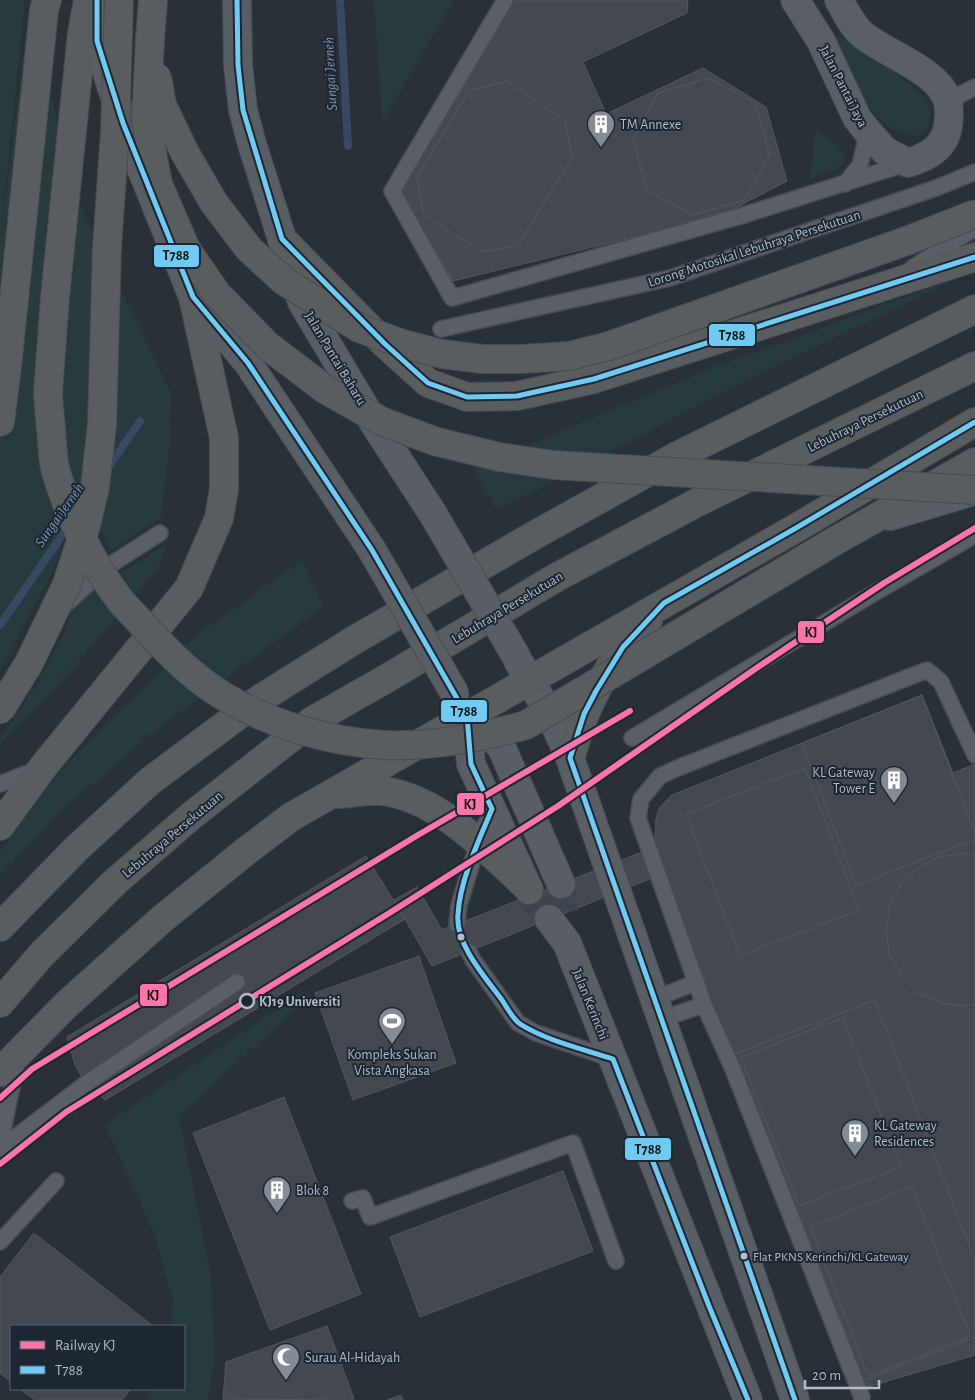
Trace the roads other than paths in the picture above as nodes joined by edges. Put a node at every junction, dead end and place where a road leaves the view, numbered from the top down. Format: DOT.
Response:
graph roads {
  1 [pos="47,0"];
  2 [pos="88,0"];
  3 [pos="97,0"];
  4 [pos="119,0"];
  5 [pos="153,0"];
  6 [pos="236,0"];
  7 [pos="505,0"];
  8 [pos="795,0"];
  9 [pos="839,0"];
  10 [pos="150,39"];
  11 [pos="975,87"];
  12 [pos="948,100"];
  13 [pos="868,132"];
  14 [pos="908,163"];
  15 [pos="975,172"];
  16 [pos="845,184"];
  17 [pos="975,214"];
  18 [pos="975,228"];
  19 [pos="282,239"];
  20 [pos="975,257"];
  21 [pos="888,284"];
  22 [pos="193,297"];
  23 [pos="975,309"];
  24 [pos="441,329"];
  25 [pos="975,366"];
  26 [pos="0,422"];
  27 [pos="975,422"];
  28 [pos="975,462"];
  29 [pos="975,490"];
  30 [pos="860,526"];
  31 [pos="160,533"];
  32 [pos="975,535"];
  33 [pos="664,603"];
  34 [pos="523,669"];
  35 [pos="0,687"];
  36 [pos="461,705"];
  37 [pos="0,710"];
  38 [pos="632,738"];
  39 [pos="975,756"];
  40 [pos="570,758"];
  41 [pos="43,767"];
  42 [pos="0,784"];
  43 [pos="332,794"];
  44 [pos="492,808"];
  45 [pos="0,826"];
  46 [pos="478,843"];
  47 [pos="560,884"];
  48 [pos="530,892"];
  49 [pos="557,916"];
  50 [pos="458,924"];
  51 [pos="0,927"];
  52 [pos="468,952"];
  53 [pos="237,982"];
  54 [pos="697,982"];
  55 [pos="0,1003"];
  56 [pos="704,1005"];
  57 [pos="658,1009"];
  58 [pos="20,1052"];
  59 [pos="613,1059"];
  60 [pos="0,1072"];
  61 [pos="0,1144"];
  62 [pos="0,1149"];
  63 [pos="56,1181"];
  64 [pos="352,1201"];
  65 [pos="0,1242"];
  66 [pos="616,1261"];
  67 [pos="748,1400"];
  68 [pos="795,1400"];
  69 [pos="863,1400"];
  1 -- 26 [label="highway"];
  2 -- 30 [label="highway, bridge"];
  3 -- 22 [label="main road"];
  4 -- 37 [label="highway, bridge"];
  5 -- 10 [label="highway"];
  6 -- 19 [label="main road, Jalan Pantai Baharu"];
  7 -- 16 [label="lane"];
  8 -- 13 [label="street, Jalan Pantai Jaya"];
  9 -- 12 [label="street"];
  10 -- 17 [label="highway, bridge"];
  10 -- 29 [label="highway, bridge"];
  11 -- 12 [label="lane"];
  12 -- 14 [label="street"];
  13 -- 14 [label="street, Jalan Pantai Jaya"];
  13 -- 16 [label="lane"];
  14 -- 16 [label="lane"];
  15 -- 24 [label="lane, Lorong Motosikal Lebuhraya Persekutuan"];
  18 -- 21 [label="lane"];
  19 -- 21 [label="highway"];
  19 -- 34 [label="main road, Jalan Pantai Baharu, bridge"];
  20 -- 21 [label="highway"];
  22 -- 36 [label="main road, bridge"];
  22 -- 41 [label="highway"];
  23 -- 51 [label="highway"];
  25 -- 55 [label="highway, Lebuhraya Persekutuan"];
  27 -- 33 [label="highway"];
  28 -- 30 [label="highway"];
  29 -- 30 [label="main road"];
  31 -- 35 [label="lane"];
  32 -- 38 [label="lane"];
  33 -- 34 [label="highway"];
  33 -- 40 [label="highway"];
  34 -- 36 [label="highway"];
  34 -- 40 [label="main road"];
  36 -- 43 [label="highway"];
  36 -- 44 [label="main road"];
  36 -- 47 [label="main road"];
  39 -- 54 [label="lane"];
  40 -- 57 [label="main road"];
  41 -- 42 [label="lane"];
  41 -- 45 [label="highway"];
  43 -- 46 [label="highway"];
  43 -- 58 [label="highway"];
  44 -- 46 [label="lane"];
  44 -- 48 [label="main road"];
  46 -- 48 [label="highway"];
  46 -- 50 [label="lane"];
  49 -- 59 [label="main road, Jalan Kerinchi"];
  52 -- 59 [label="lane"];
  53 -- 62 [label="lane"];
  54 -- 56 [label="lane"];
  54 -- 57 [label="lane"];
  56 -- 57 [label="lane"];
  56 -- 69 [label="lane, bridge"];
  57 -- 68 [label="main road"];
  58 -- 60 [label="highway"];
  58 -- 61 [label="lane"];
  59 -- 67 [label="main road, Jalan Kerinchi"];
  63 -- 65 [label="lane"];
  64 -- 66 [label="lane"];
}
